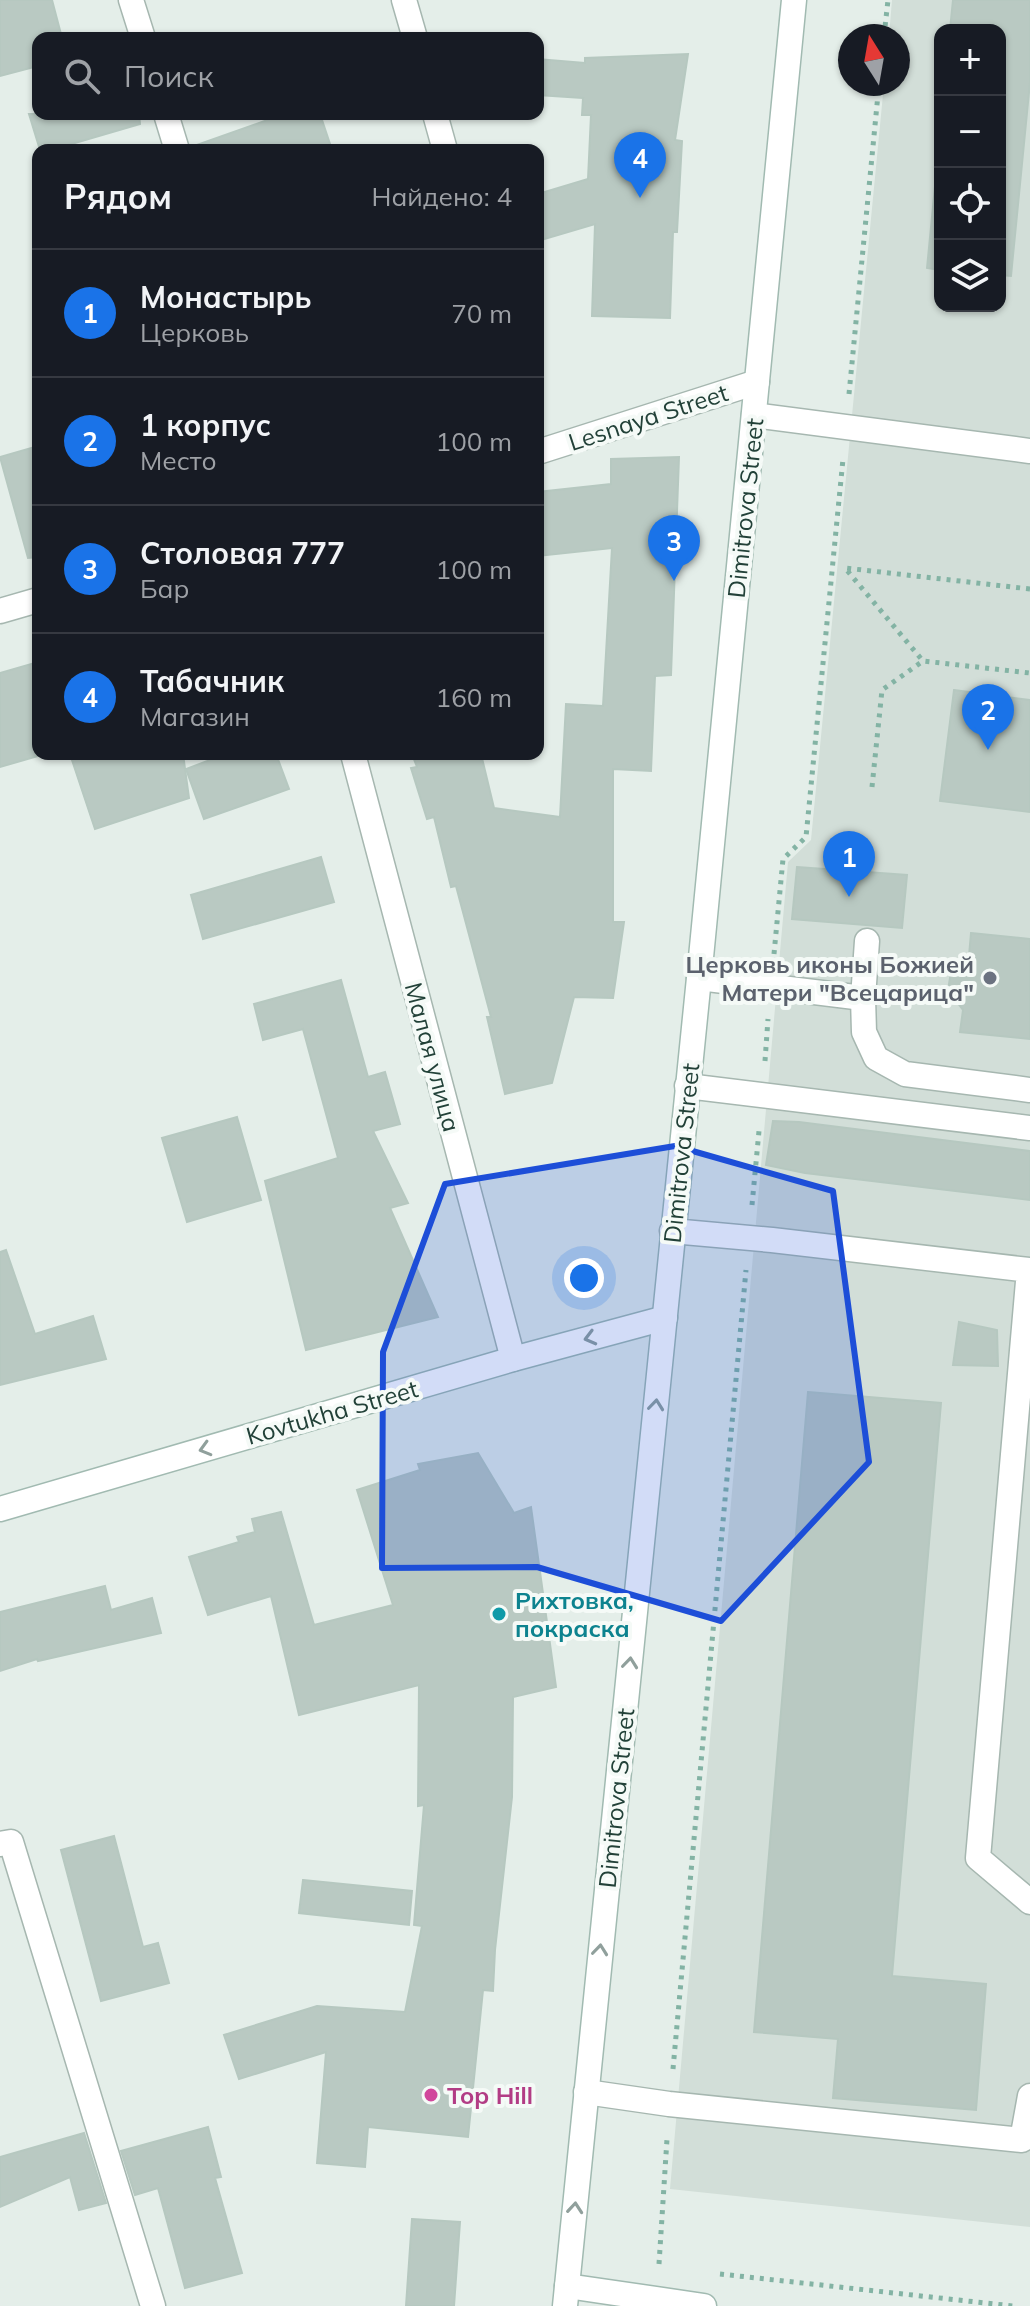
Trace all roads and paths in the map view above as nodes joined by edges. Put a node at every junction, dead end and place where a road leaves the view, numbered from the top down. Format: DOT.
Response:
graph roads {
  1 [pos="131,0"];
  2 [pos="404,0"];
  3 [pos="794,0"];
  4 [pos="888,0"];
  5 [pos="885,24"];
  6 [pos="141,32"];
  7 [pos="413,32"];
  8 [pos="878,96"];
  9 [pos="168,120"];
  10 [pos="437,120"];
  11 [pos="175,144"];
  12 [pos="443,144"];
  13 [pos="757,382"];
  14 [pos="754,415"];
  15 [pos="846,427"];
  16 [pos="544,450"];
  17 [pos="1030,451"];
  18 [pos="832,567"];
  19 [pos="845,568"];
  20 [pos="1030,589"];
  21 [pos="32,602"];
  22 [pos="0,611"];
  23 [pos="923,661"];
  24 [pos="1030,673"];
  25 [pos="355,760"];
  26 [pos="872,787"];
  27 [pos="867,941"];
  28 [pos="699,978"];
  29 [pos="771,987"];
  30 [pos="863,998"];
  31 [pos="687,1086"];
  32 [pos="1030,1090"];
  33 [pos="762,1095"];
  34 [pos="1030,1128"];
  35 [pos="672,1231"];
  36 [pos="749,1239"];
  37 [pos="665,1318"];
  38 [pos="513,1359"];
  39 [pos="0,1509"];
  40 [pos="0,1844"];
  41 [pos="1030,1902"];
  42 [pos="586,2092"];
  43 [pos="1030,2096"];
  44 [pos="669,2104"];
  45 [pos="705,2272"];
  46 [pos="566,2296"];
  47 [pos="656,2300"];
  48 [pos="153,2306"];
  49 [pos="704,2306"];
  50 [pos="1013,2306"];
  1 -- 6 [label="street"];
  2 -- 7 [label="street"];
  3 -- 13 [label="street, Dimitrova Street"];
  4 -- 5 [label="path"];
  8 -- 15 [label="path"];
  9 -- 11 [label="street"];
  10 -- 12 [label="street"];
  13 -- 14 [label="street, Dimitrova Street"];
  13 -- 16 [label="street, Lesnaya Street"];
  14 -- 15 [label="street"];
  14 -- 28 [label="street, Dimitrova Street"];
  15 -- 17 [label="street"];
  15 -- 18 [label="path"];
  18 -- 19 [label="path"];
  18 -- 29 [label="path"];
  19 -- 20 [label="path"];
  19 -- 23 [label="path"];
  21 -- 22 [label="street"];
  23 -- 24 [label="path"];
  23 -- 26 [label="path"];
  25 -- 38 [label="street, Малая улица"];
  27 -- 30 [label="street"];
  28 -- 29 [label="street"];
  28 -- 31 [label="street, Dimitrova Street"];
  29 -- 30 [label="street"];
  29 -- 33 [label="path"];
  30 -- 32 [label="street"];
  31 -- 33 [label="street"];
  31 -- 35 [label="street, Dimitrova Street"];
  33 -- 34 [label="street"];
  33 -- 36 [label="path"];
  35 -- 36 [label="street"];
  35 -- 37 [label="street, Dimitrova Street"];
  36 -- 41 [label="street"];
  36 -- 44 [label="path"];
  37 -- 38 [label="street, Kovtukha Street, one-way"];
  42 -- 37 [label="street, Dimitrova Street, one-way"];
  38 -- 39 [label="street, Kovtukha Street, one-way"];
  40 -- 48 [label="street"];
  42 -- 44 [label="street"];
  46 -- 42 [label="street, Dimitrova Street, one-way"];
  43 -- 44 [label="street"];
  44 -- 47 [label="path"];
  45 -- 50 [label="path"];
  46 -- 47 [label="street"];
  47 -- 49 [label="street"];
}
